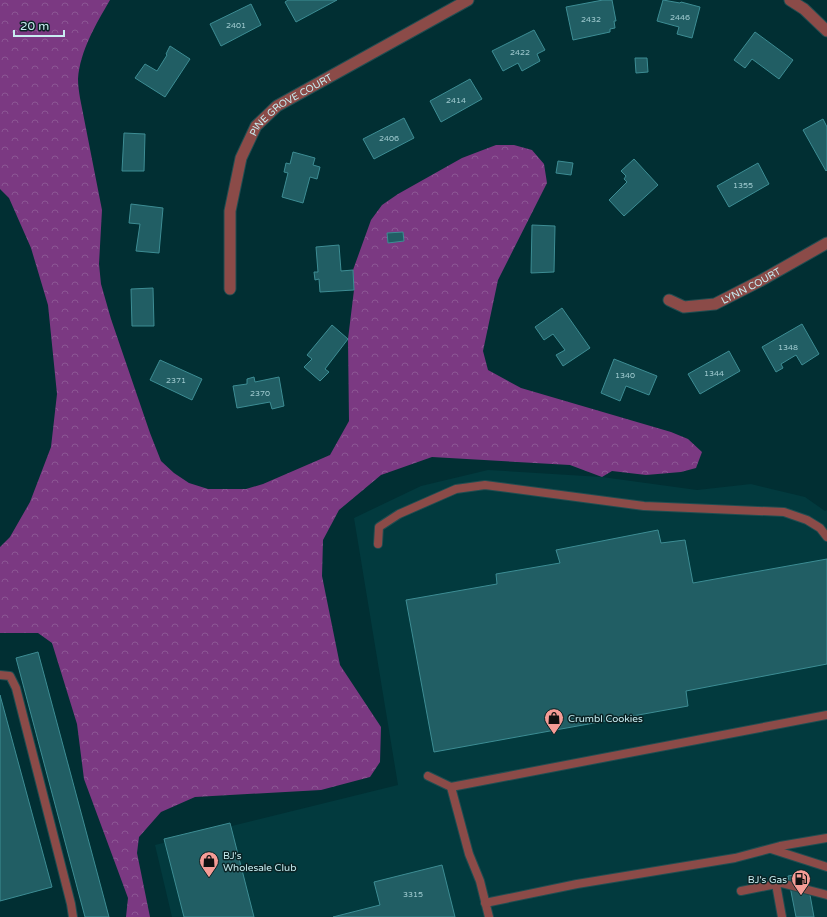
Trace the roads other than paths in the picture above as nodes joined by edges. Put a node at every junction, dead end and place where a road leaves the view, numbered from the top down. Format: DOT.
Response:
graph roads {
  1 [pos="468,0"];
  2 [pos="790,0"];
  3 [pos="827,32"];
  4 [pos="827,243"];
  5 [pos="230,289"];
  6 [pos="669,300"];
  7 [pos="827,537"];
  8 [pos="378,544"];
  9 [pos="0,675"];
  10 [pos="827,716"];
  11 [pos="428,776"];
  12 [pos="451,787"];
  13 [pos="827,838"];
  14 [pos="771,849"];
  15 [pos="827,867"];
  16 [pos="776,884"];
  17 [pos="741,891"];
  18 [pos="827,895"];
  19 [pos="486,903"];
  20 [pos="73,917"];
  21 [pos="489,917"];
  22 [pos="782,917"];
  1 -- 5 [label="street, PINE GROVE COURT"];
  2 -- 3 [label="street"];
  4 -- 6 [label="street, LYNN COURT"];
  7 -- 8 [label="lane"];
  9 -- 20 [label="lane"];
  10 -- 12 [label="lane"];
  11 -- 12 [label="lane"];
  12 -- 19 [label="lane"];
  13 -- 14 [label="lane"];
  14 -- 15 [label="lane"];
  14 -- 19 [label="lane"];
  16 -- 17 [label="lane"];
  16 -- 18 [label="lane"];
  16 -- 22 [label="lane"];
  19 -- 21 [label="lane"];
}
